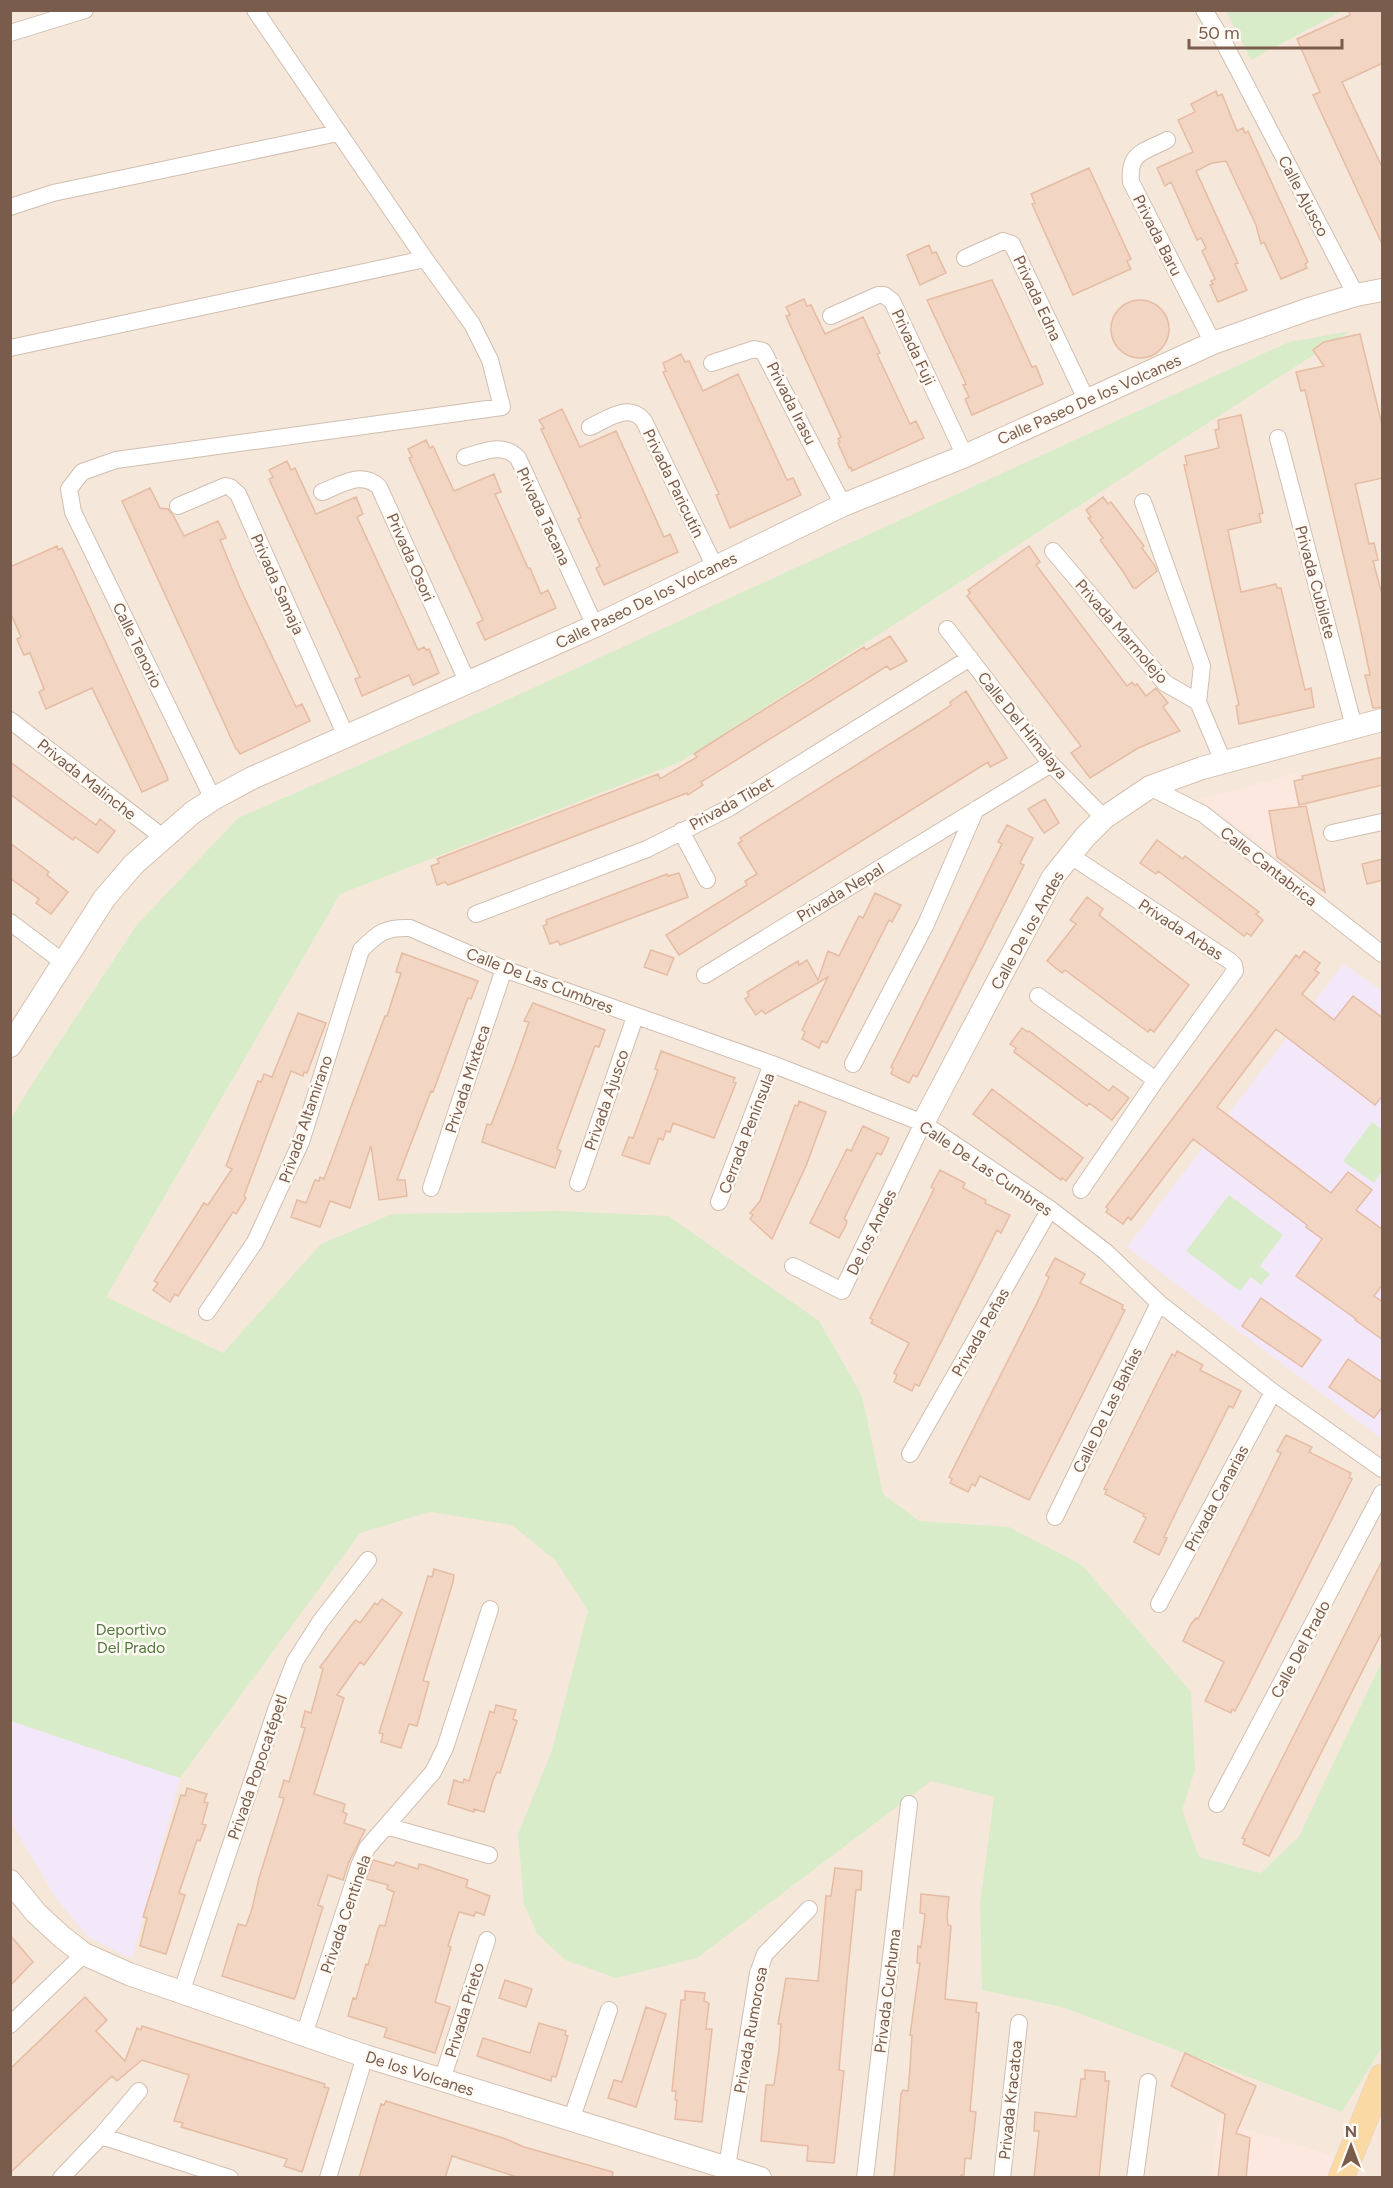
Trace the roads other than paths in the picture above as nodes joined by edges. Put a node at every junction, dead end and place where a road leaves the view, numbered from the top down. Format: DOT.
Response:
graph roads {
  1 [pos="85,10"];
  2 [pos="255,10"];
  3 [pos="1204,10"];
  4 [pos="10,33"];
  5 [pos="338,133"];
  6 [pos="1167,140"];
  7 [pos="10,207"];
  8 [pos="965,258"];
  9 [pos="425,260"];
  10 [pos="1383,290"];
  11 [pos="1356,294"];
  12 [pos="831,316"];
  13 [pos="1213,343"];
  14 [pos="10,348"];
  15 [pos="712,363"];
  16 [pos="1086,399"];
  17 [pos="590,427"];
  18 [pos="1278,438"];
  19 [pos="965,456"];
  20 [pos="465,457"];
  21 [pos="322,492"];
  22 [pos="1143,502"];
  23 [pos="843,505"];
  24 [pos="178,506"];
  25 [pos="1053,551"];
  26 [pos="715,567"];
  27 [pos="595,626"];
  28 [pos="946,629"];
  29 [pos="970,658"];
  30 [pos="468,683"];
  31 [pos="1198,702"];
  32 [pos="10,720"];
  33 [pos="1383,720"];
  34 [pos="1354,727"];
  35 [pos="346,736"];
  36 [pos="1223,761"];
  37 [pos="1051,764"];
  38 [pos="1150,788"];
  39 [pos="213,799"];
  40 [pos="976,809"];
  41 [pos="1104,818"];
  42 [pos="1383,822"];
  43 [pos="681,831"];
  44 [pos="1332,833"];
  45 [pos="164,838"];
  46 [pos="1071,856"];
  47 [pos="707,880"];
  48 [pos="476,914"];
  49 [pos="10,922"];
  50 [pos="393,927"];
  51 [pos="1383,954"];
  52 [pos="63,962"];
  53 [pos="504,969"];
  54 [pos="705,975"];
  55 [pos="1038,996"];
  56 [pos="635,1017"];
  57 [pos="10,1046"];
  58 [pos="772,1064"];
  59 [pos="853,1064"];
  60 [pos="1156,1080"];
  61 [pos="923,1123"];
  62 [pos="578,1184"];
  63 [pos="431,1188"];
  64 [pos="1081,1190"];
  65 [pos="719,1203"];
  66 [pos="1050,1209"];
  67 [pos="793,1266"];
  68 [pos="1159,1303"];
  69 [pos="207,1312"];
  70 [pos="1274,1392"];
  71 [pos="910,1454"];
  72 [pos="1383,1469"];
  73 [pos="1383,1493"];
  74 [pos="1054,1517"];
  75 [pos="369,1560"];
  76 [pos="1159,1604"];
  77 [pos="490,1609"];
  78 [pos="909,1804"];
  79 [pos="1217,1804"];
  80 [pos="386,1826"];
  81 [pos="489,1855"];
  82 [pos="10,1881"];
  83 [pos="809,1909"];
  84 [pos="487,1940"];
  85 [pos="84,1954"];
  86 [pos="181,1993"];
  87 [pos="609,2010"];
  88 [pos="1019,2023"];
  89 [pos="10,2025"];
  90 [pos="304,2035"];
  91 [pos="365,2056"];
  92 [pos="1383,2077"];
  93 [pos="442,2080"];
  94 [pos="1148,2082"];
  95 [pos="139,2091"];
  96 [pos="571,2120"];
  97 [pos="101,2136"];
  98 [pos="727,2167"];
  99 [pos="61,2178"];
  100 [pos="230,2178"];
  101 [pos="328,2178"];
  102 [pos="760,2178"];
  103 [pos="865,2178"];
  104 [pos="1002,2178"];
  105 [pos="1135,2178"];
  106 [pos="1341,2178"];
  1 -- 4 [label="street"];
  2 -- 5 [label="street"];
  3 -- 11 [label="street, Calle Ajusco"];
  5 -- 7 [label="street"];
  5 -- 9 [label="street"];
  6 -- 13 [label="street, Privada Baru"];
  8 -- 16 [label="street, Privada Edna"];
  9 -- 14 [label="street"];
  9 -- 39 [label="street, Calle Tenorio"];
  10 -- 11 [label="street, Calle Paseo De los Volcanes"];
  11 -- 13 [label="street, Calle Paseo De los Volcanes"];
  12 -- 19 [label="street, Privada Fuji"];
  13 -- 16 [label="street, Calle Paseo De los Volcanes"];
  15 -- 23 [label="street, Privada Irasu"];
  16 -- 19 [label="street, Calle Paseo De los Volcanes"];
  17 -- 26 [label="street, Privada Paricutín"];
  18 -- 34 [label="street, Privada Cubilete"];
  19 -- 23 [label="street, Calle Paseo De los Volcanes"];
  20 -- 27 [label="street, Privada Tacana"];
  21 -- 30 [label="street, Privada Osori"];
  22 -- 31 [label="street"];
  23 -- 26 [label="street, Calle Paseo De los Volcanes"];
  24 -- 35 [label="street, Privada Samaja"];
  25 -- 31 [label="street, Privada Marmolejo"];
  26 -- 27 [label="street, Calle Paseo De los Volcanes"];
  27 -- 30 [label="street, Calle Paseo De los Volcanes"];
  28 -- 29 [label="street, Calle Del Himalaya"];
  29 -- 37 [label="street, Calle Del Himalaya"];
  29 -- 43 [label="street, Privada Tibet"];
  30 -- 35 [label="street, Calle Paseo De los Volcanes"];
  31 -- 36 [label="street"];
  32 -- 45 [label="street, Privada Malinche"];
  33 -- 34 [label="street, Calle De los Andes"];
  34 -- 36 [label="street, Calle De los Andes"];
  35 -- 39 [label="street, Calle Paseo De los Volcanes"];
  36 -- 38 [label="street, Calle De los Andes"];
  37 -- 40 [label="street, Privada Nepal"];
  37 -- 41 [label="street, Calle Del Himalaya"];
  38 -- 41 [label="street, Calle De los Andes"];
  38 -- 51 [label="street, Calle Cantabrica"];
  39 -- 45 [label="street, Calle Paseo De los Volcanes"];
  40 -- 54 [label="street, Privada Nepal"];
  40 -- 59 [label="street"];
  41 -- 46 [label="street, Calle De los Andes"];
  42 -- 44 [label="street"];
  43 -- 47 [label="street"];
  43 -- 48 [label="street, Privada Tibet"];
  45 -- 52 [label="street, Calle Paseo De los Volcanes"];
  46 -- 60 [label="street, Privada Arbas"];
  46 -- 61 [label="street, Calle De los Andes"];
  49 -- 52 [label="street"];
  50 -- 53 [label="street, Calle De Las Cumbres"];
  50 -- 69 [label="street, Privada Altamirano"];
  52 -- 57 [label="street, Calle Paseo De los Volcanes"];
  53 -- 56 [label="street, Calle De Las Cumbres"];
  53 -- 63 [label="street, Privada Mixteca"];
  55 -- 60 [label="street"];
  56 -- 58 [label="street, Calle De Las Cumbres"];
  56 -- 62 [label="street, Privada Ajusco"];
  58 -- 61 [label="street, Calle De Las Cumbres"];
  58 -- 65 [label="street, Cerrada Península"];
  60 -- 64 [label="street, Privada Arbas"];
  61 -- 66 [label="street, Calle De Las Cumbres"];
  61 -- 67 [label="street, De los Andes"];
  66 -- 68 [label="street, Calle De Las Cumbres"];
  66 -- 71 [label="street, Privada Peñas"];
  68 -- 70 [label="street, Calle De Las Cumbres"];
  68 -- 74 [label="street, Calle De Las Bahías"];
  70 -- 72 [label="street, Calle De Las Cumbres"];
  70 -- 76 [label="street, Privada Canarias"];
  73 -- 79 [label="street, Calle Del Prado"];
  75 -- 86 [label="street, Privada Popocatépetl"];
  77 -- 80 [label="street, Privada Centinela"];
  78 -- 103 [label="street, Privada Cuchuma"];
  80 -- 81 [label="street"];
  80 -- 90 [label="street, Privada Centinela"];
  82 -- 85 [label="street"];
  83 -- 98 [label="street, Privada Rumorosa"];
  84 -- 93 [label="street, Privada Prieto"];
  85 -- 86 [label="street, De los Volcanes"];
  85 -- 89 [label="street"];
  86 -- 90 [label="street, De los Volcanes"];
  87 -- 96 [label="street"];
  88 -- 104 [label="street, Privada Kracatoa"];
  90 -- 91 [label="street, De los Volcanes"];
  91 -- 93 [label="street, De los Volcanes"];
  91 -- 101 [label="street"];
  92 -- 106 [label="main road"];
  93 -- 96 [label="street, De los Volcanes"];
  94 -- 105 [label="street"];
  95 -- 97 [label="street"];
  96 -- 98 [label="street, De los Volcanes"];
  97 -- 99 [label="street"];
  97 -- 100 [label="street"];
  98 -- 102 [label="street, De los Volcanes"];
}
